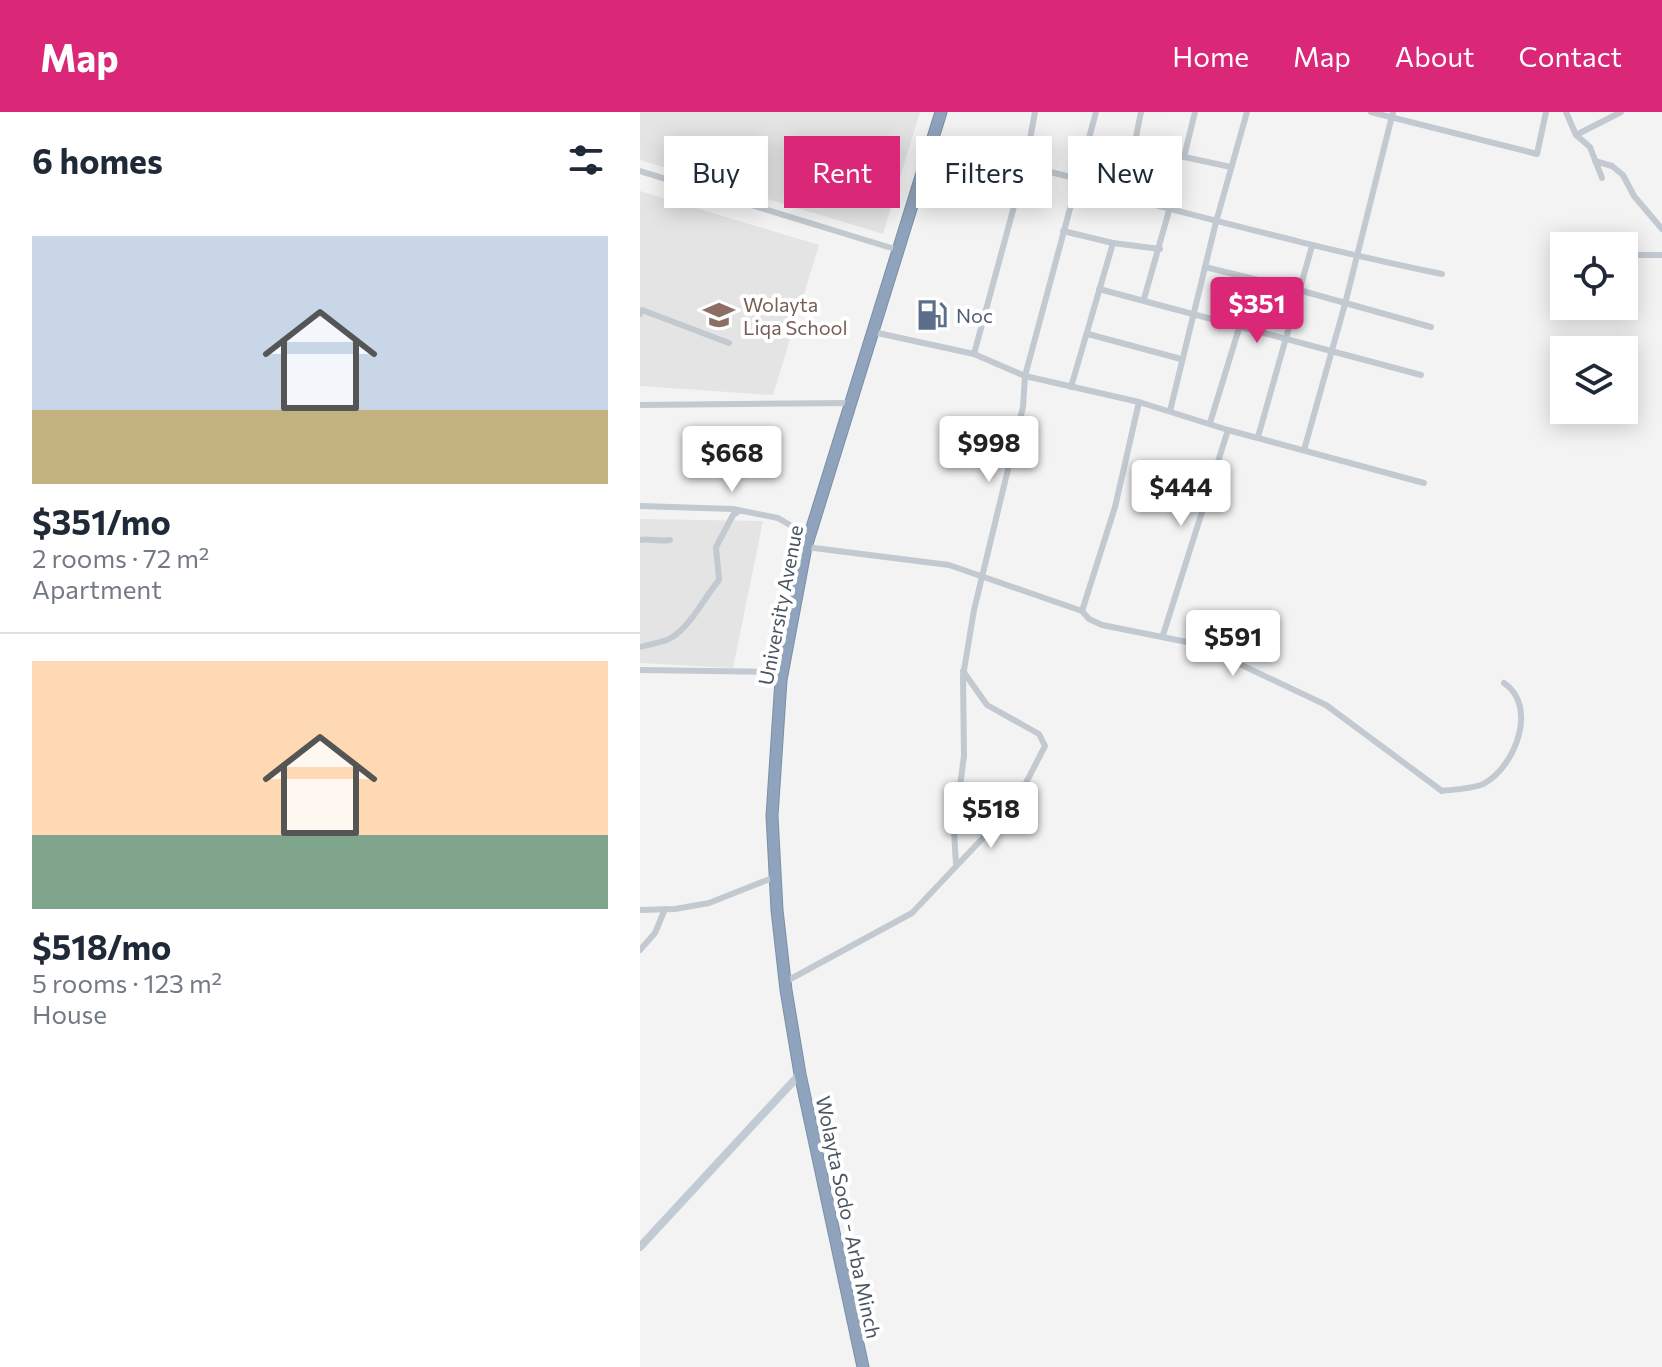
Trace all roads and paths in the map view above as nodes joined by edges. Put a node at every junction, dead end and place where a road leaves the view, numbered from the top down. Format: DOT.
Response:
graph roads {
  1 [pos="941,112"];
  2 [pos="1035,112"];
  3 [pos="1096,112"];
  4 [pos="1141,112"];
  5 [pos="1195,112"];
  6 [pos="1247,112"];
  7 [pos="1371,112"];
  8 [pos="1546,112"];
  9 [pos="1566,112"];
  10 [pos="1621,112"];
  11 [pos="1392,115"];
  12 [pos="1576,135"];
  13 [pos="1031,136"];
  14 [pos="1090,136"];
  15 [pos="1135,136"];
  16 [pos="1184,157"];
  17 [pos="1595,161"];
  18 [pos="1231,167"];
  19 [pos="640,171"];
  20 [pos="1602,178"];
  21 [pos="1014,208"];
  22 [pos="1070,208"];
  23 [pos="1170,208"];
  24 [pos="1173,208"];
  25 [pos="1216,222"];
  26 [pos="1662,229"];
  27 [pos="1063,231"];
  28 [pos="1113,243"];
  29 [pos="1312,246"];
  30 [pos="1160,249"];
  31 [pos="898,250"];
  32 [pos="1638,255"];
  33 [pos="1662,255"];
  34 [pos="1356,257"];
  35 [pos="1205,267"];
  36 [pos="1442,274"];
  37 [pos="1099,289"];
  38 [pos="1299,290"];
  39 [pos="1144,299"];
  40 [pos="1345,304"];
  41 [pos="1195,313"];
  42 [pos="640,314"];
  43 [pos="1240,325"];
  44 [pos="1431,327"];
  45 [pos="873,332"];
  46 [pos="1088,334"];
  47 [pos="1286,338"];
  48 [pos="729,343"];
  49 [pos="1330,350"];
  50 [pos="974,354"];
  51 [pos="1181,359"];
  52 [pos="1421,375"];
  53 [pos="1025,376"];
  54 [pos="1071,387"];
  55 [pos="1139,402"];
  56 [pos="851,403"];
  57 [pos="640,405"];
  58 [pos="1170,411"];
  59 [pos="1210,423"];
  60 [pos="1228,430"];
  61 [pos="1258,437"];
  62 [pos="1304,450"];
  63 [pos="1424,483"];
  64 [pos="640,506"];
  65 [pos="739,511"];
  66 [pos="640,540"];
  67 [pos="670,540"];
  68 [pos="808,542"];
  69 [pos="982,577"];
  70 [pos="1082,611"];
  71 [pos="1163,635"];
  72 [pos="640,647"];
  73 [pos="640,670"];
  74 [pos="963,671"];
  75 [pos="783,672"];
  76 [pos="1504,683"];
  77 [pos="956,864"];
  78 [pos="775,877"];
  79 [pos="665,909"];
  80 [pos="640,910"];
  81 [pos="640,950"];
  82 [pos="785,982"];
  83 [pos="800,1074"];
  84 [pos="640,1247"];
  85 [pos="863,1367"];
  1 -- 31 [label="highway, University Avenue"];
  2 -- 13 [label="street"];
  3 -- 14 [label="street"];
  4 -- 15 [label="street"];
  5 -- 16 [label="street"];
  6 -- 18 [label="street"];
  7 -- 11 [label="street"];
  8 -- 11 [label="street"];
  9 -- 12 [label="street"];
  10 -- 12 [label="street"];
  11 -- 34 [label="street"];
  12 -- 17 [label="street"];
  16 -- 18 [label="street"];
  17 -- 20 [label="street"];
  17 -- 26 [label="street"];
  18 -- 25 [label="street"];
  19 -- 31 [label="street"];
  21 -- 50 [label="street"];
  22 -- 27 [label="street"];
  23 -- 30 [label="street"];
  24 -- 25 [label="street"];
  25 -- 29 [label="street"];
  25 -- 35 [label="street"];
  27 -- 28 [label="street"];
  27 -- 53 [label="street"];
  28 -- 30 [label="street"];
  28 -- 37 [label="street"];
  29 -- 34 [label="street"];
  29 -- 38 [label="street"];
  30 -- 39 [label="street"];
  31 -- 45 [label="highway, University Avenue"];
  32 -- 33 [label="street"];
  34 -- 36 [label="street"];
  34 -- 40 [label="street"];
  35 -- 38 [label="street"];
  35 -- 41 [label="street"];
  37 -- 39 [label="street"];
  37 -- 46 [label="street"];
  38 -- 40 [label="street"];
  38 -- 47 [label="street"];
  39 -- 41 [label="street"];
  40 -- 44 [label="street"];
  40 -- 49 [label="street"];
  41 -- 43 [label="street"];
  41 -- 51 [label="street"];
  42 -- 48 [label="street"];
  43 -- 47 [label="street"];
  43 -- 59 [label="street"];
  45 -- 50 [label="street"];
  45 -- 56 [label="highway, University Avenue"];
  46 -- 51 [label="street"];
  46 -- 54 [label="street"];
  47 -- 49 [label="street"];
  47 -- 61 [label="street"];
  49 -- 52 [label="street"];
  49 -- 62 [label="street"];
  50 -- 53 [label="street"];
  51 -- 58 [label="street"];
  53 -- 54 [label="street"];
  53 -- 69 [label="street"];
  54 -- 55 [label="street"];
  55 -- 58 [label="street"];
  55 -- 70 [label="street"];
  56 -- 57 [label="street"];
  56 -- 68 [label="highway, University Avenue"];
  58 -- 59 [label="street"];
  59 -- 60 [label="street"];
  60 -- 61 [label="street"];
  60 -- 71 [label="street"];
  61 -- 62 [label="street"];
  62 -- 63 [label="street"];
  64 -- 65 [label="street"];
  65 -- 68 [label="street"];
  65 -- 72 [label="street"];
  66 -- 67 [label="street"];
  68 -- 69 [label="street"];
  68 -- 75 [label="highway, University Avenue"];
  69 -- 70 [label="street"];
  69 -- 74 [label="street"];
  70 -- 71 [label="street"];
  71 -- 76 [label="street"];
  73 -- 75 [label="street"];
  74 -- 77 [label="street"];
  74 -- 77 [label="street"];
  75 -- 78 [label="highway, University Avenue"];
  77 -- 82 [label="street"];
  78 -- 79 [label="street"];
  78 -- 82 [label="highway, University Avenue"];
  79 -- 80 [label="street"];
  79 -- 81 [label="street"];
  82 -- 83 [label="highway, University Avenue"];
  83 -- 84 [label="street"];
  83 -- 85 [label="highway, Wolayta Sodo - Arba Minch"];
}
